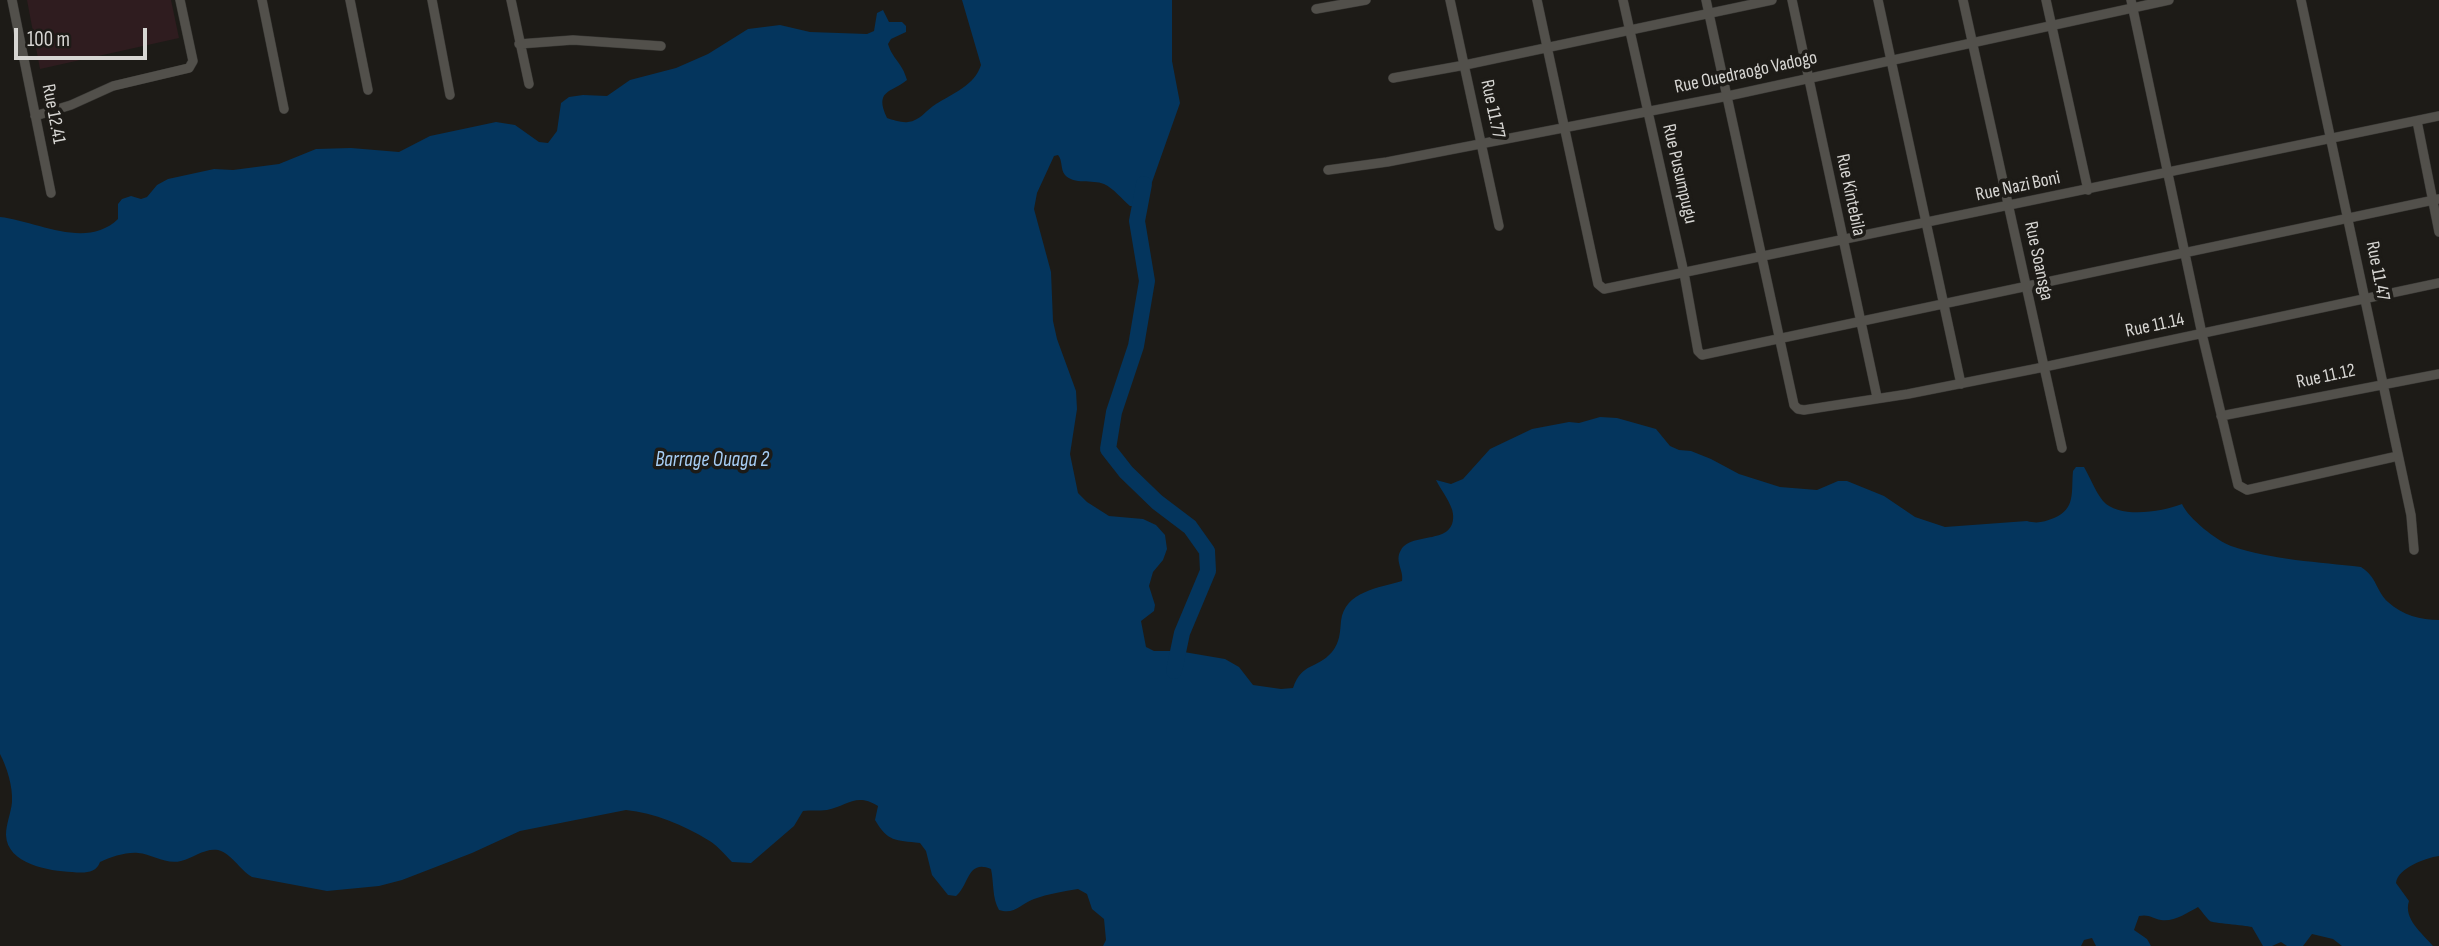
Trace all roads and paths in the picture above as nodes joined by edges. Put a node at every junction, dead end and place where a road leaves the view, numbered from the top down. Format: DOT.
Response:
graph roads {
  1 [pos="12,0"];
  2 [pos="180,0"];
  3 [pos="262,0"];
  4 [pos="349,0"];
  5 [pos="432,0"];
  6 [pos="511,0"];
  7 [pos="1366,0"];
  8 [pos="1450,0"];
  9 [pos="1537,0"];
  10 [pos="1623,0"];
  11 [pos="1706,0"];
  12 [pos="1772,0"];
  13 [pos="1792,0"];
  14 [pos="1878,0"];
  15 [pos="1963,0"];
  16 [pos="2046,0"];
  17 [pos="2169,0"];
  18 [pos="2301,0"];
  19 [pos="1350,2"];
  20 [pos="2132,4"];
  21 [pos="1317,9"];
  22 [pos="1709,14"];
  23 [pos="2051,24"];
  24 [pos="1629,30"];
  25 [pos="1973,43"];
  26 [pos="519,44"];
  27 [pos="661,46"];
  28 [pos="1548,47"];
  29 [pos="1890,60"];
  30 [pos="1465,65"];
  31 [pos="1393,78"];
  32 [pos="1808,79"];
  33 [pos="529,83"];
  34 [pos="368,90"];
  35 [pos="450,95"];
  36 [pos="1728,96"];
  37 [pos="284,109"];
  38 [pos="1646,111"];
  39 [pos="35,116"];
  40 [pos="2439,116"];
  41 [pos="2417,121"];
  42 [pos="1565,127"];
  43 [pos="2330,138"];
  44 [pos="1481,144"];
  45 [pos="1328,170"];
  46 [pos="2168,173"];
  47 [pos="2088,190"];
  48 [pos="51,193"];
  49 [pos="2436,199"];
  50 [pos="2008,206"];
  51 [pos="2348,218"];
  52 [pos="1926,224"];
  53 [pos="1499,226"];
  54 [pos="2439,232"];
  55 [pos="1842,240"];
  56 [pos="2185,253"];
  57 [pos="1763,257"];
  58 [pos="1684,273"];
  59 [pos="2439,283"];
  60 [pos="2025,287"];
  61 [pos="2365,299"];
  62 [pos="1943,305"];
  63 [pos="1859,321"];
  64 [pos="2202,334"];
  65 [pos="1780,339"];
  66 [pos="2044,367"];
  67 [pos="2439,374"];
  68 [pos="2382,383"];
  69 [pos="1961,384"];
  70 [pos="1877,397"];
  71 [pos="2221,416"];
  72 [pos="2062,448"];
  73 [pos="2398,456"];
  74 [pos="2414,550"];
  1 -- 39 [label="street, Rue 12.41"];
  2 -- 39 [label="street"];
  3 -- 37 [label="street"];
  4 -- 34 [label="street"];
  5 -- 35 [label="street"];
  6 -- 26 [label="street"];
  7 -- 19 [label="street"];
  8 -- 30 [label="street, Rue 11.77"];
  9 -- 28 [label="street"];
  10 -- 24 [label="street, Rue Pusumpugu"];
  11 -- 22 [label="street"];
  12 -- 22 [label="street"];
  13 -- 32 [label="street, Rue Kintebila"];
  14 -- 29 [label="street"];
  15 -- 25 [label="street, Rue Soansga"];
  16 -- 23 [label="street"];
  17 -- 20 [label="street, Rue Ouedraogo Vadogo"];
  18 -- 43 [label="street, Rue 11.47"];
  19 -- 21 [label="street"];
  20 -- 23 [label="street, Rue Ouedraogo Vadogo"];
  20 -- 46 [label="street"];
  22 -- 24 [label="street"];
  22 -- 36 [label="street"];
  23 -- 25 [label="street, Rue Ouedraogo Vadogo"];
  23 -- 47 [label="street"];
  24 -- 28 [label="street"];
  24 -- 38 [label="street, Rue Pusumpugu"];
  25 -- 29 [label="street, Rue Ouedraogo Vadogo"];
  25 -- 50 [label="street, Rue Soansga"];
  26 -- 27 [label="street"];
  26 -- 33 [label="street"];
  28 -- 30 [label="street"];
  28 -- 42 [label="street"];
  29 -- 32 [label="street, Rue Ouedraogo Vadogo"];
  29 -- 52 [label="street"];
  30 -- 31 [label="street"];
  30 -- 44 [label="street, Rue 11.77"];
  32 -- 36 [label="street, Rue Ouedraogo Vadogo"];
  32 -- 55 [label="street, Rue Kintebila"];
  36 -- 38 [label="street, Rue Ouedraogo Vadogo"];
  36 -- 57 [label="street"];
  38 -- 42 [label="street, Rue Ouedraogo Vadogo"];
  38 -- 58 [label="street, Rue Pusumpugu"];
  39 -- 48 [label="street, Rue 12.41"];
  40 -- 41 [label="street, Rue Nazi Boni"];
  41 -- 43 [label="street, Rue Nazi Boni"];
  41 -- 49 [label="street"];
  42 -- 44 [label="street, Rue Ouedraogo Vadogo"];
  42 -- 58 [label="street, Rue Nazi Boni"];
  43 -- 46 [label="street, Rue Nazi Boni"];
  43 -- 51 [label="street, Rue 11.47"];
  44 -- 45 [label="street, Rue Ouedraogo Vadogo"];
  44 -- 53 [label="street, Rue 11.77"];
  46 -- 47 [label="street, Rue Nazi Boni"];
  46 -- 56 [label="street"];
  47 -- 50 [label="street, Rue Nazi Boni"];
  49 -- 51 [label="street"];
  49 -- 54 [label="street"];
  50 -- 52 [label="street, Rue Nazi Boni"];
  50 -- 60 [label="street, Rue Soansga"];
  51 -- 56 [label="street"];
  51 -- 61 [label="street, Rue 11.47"];
  52 -- 55 [label="street, Rue Nazi Boni"];
  52 -- 62 [label="street"];
  55 -- 57 [label="street, Rue Nazi Boni"];
  55 -- 63 [label="street, Rue Kintebila"];
  56 -- 60 [label="street"];
  56 -- 64 [label="street"];
  57 -- 58 [label="street, Rue Nazi Boni"];
  57 -- 65 [label="street"];
  58 -- 65 [label="street, Rue Pusumpugu"];
  59 -- 61 [label="street, Rue 11.14"];
  60 -- 62 [label="street"];
  60 -- 66 [label="street, Rue Soansga"];
  61 -- 64 [label="street, Rue 11.14"];
  61 -- 68 [label="street, Rue 11.47"];
  62 -- 63 [label="street"];
  62 -- 69 [label="street"];
  63 -- 65 [label="street"];
  63 -- 70 [label="street, Rue Kintebila"];
  64 -- 66 [label="street, Rue 11.14"];
  64 -- 71 [label="street"];
  65 -- 70 [label="street, Rue 11.14"];
  66 -- 69 [label="street, Rue 11.14"];
  66 -- 72 [label="street, Rue Soansga"];
  67 -- 68 [label="street, Rue 11.12"];
  68 -- 71 [label="street, Rue 11.12"];
  68 -- 73 [label="street, Rue 11.47"];
  69 -- 70 [label="street, Rue 11.14"];
  71 -- 73 [label="street"];
  73 -- 74 [label="street, Rue 11.47"];
}
